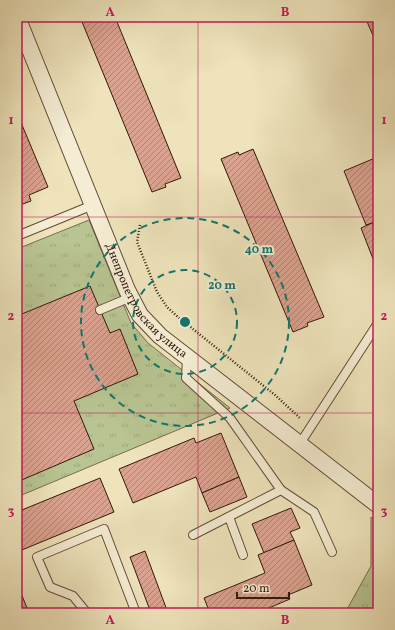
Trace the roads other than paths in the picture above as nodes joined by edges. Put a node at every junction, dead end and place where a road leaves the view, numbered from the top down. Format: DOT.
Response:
graph roads {
  1 [pos="17,17"];
  2 [pos="93,205"];
  3 [pos="17,236"];
  4 [pos="131,297"];
  5 [pos="100,310"];
  6 [pos="378,322"];
  7 [pos="187,357"];
  8 [pos="300,445"];
  9 [pos="281,490"];
  10 [pos="378,506"];
  11 [pos="229,517"];
  12 [pos="193,535"];
  13 [pos="332,552"];
  14 [pos="243,555"];
  15 [pos="87,613"];
  16 [pos="136,613"];
  1 -- 2 [label="street, Днепропетровская улица"];
  2 -- 3 [label="lane"];
  2 -- 4 [label="street, Днепропетровская улица"];
  4 -- 5 [label="lane"];
  4 -- 7 [label="street, Днепропетровская улица"];
  6 -- 8 [label="lane"];
  7 -- 8 [label="street, Днепропетровская улица"];
  7 -- 9 [label="lane"];
  8 -- 10 [label="street, Днепропетровская улица"];
  9 -- 11 [label="lane"];
  9 -- 13 [label="lane"];
  11 -- 12 [label="lane"];
  11 -- 14 [label="lane"];
  15 -- 16 [label="lane"];
}
